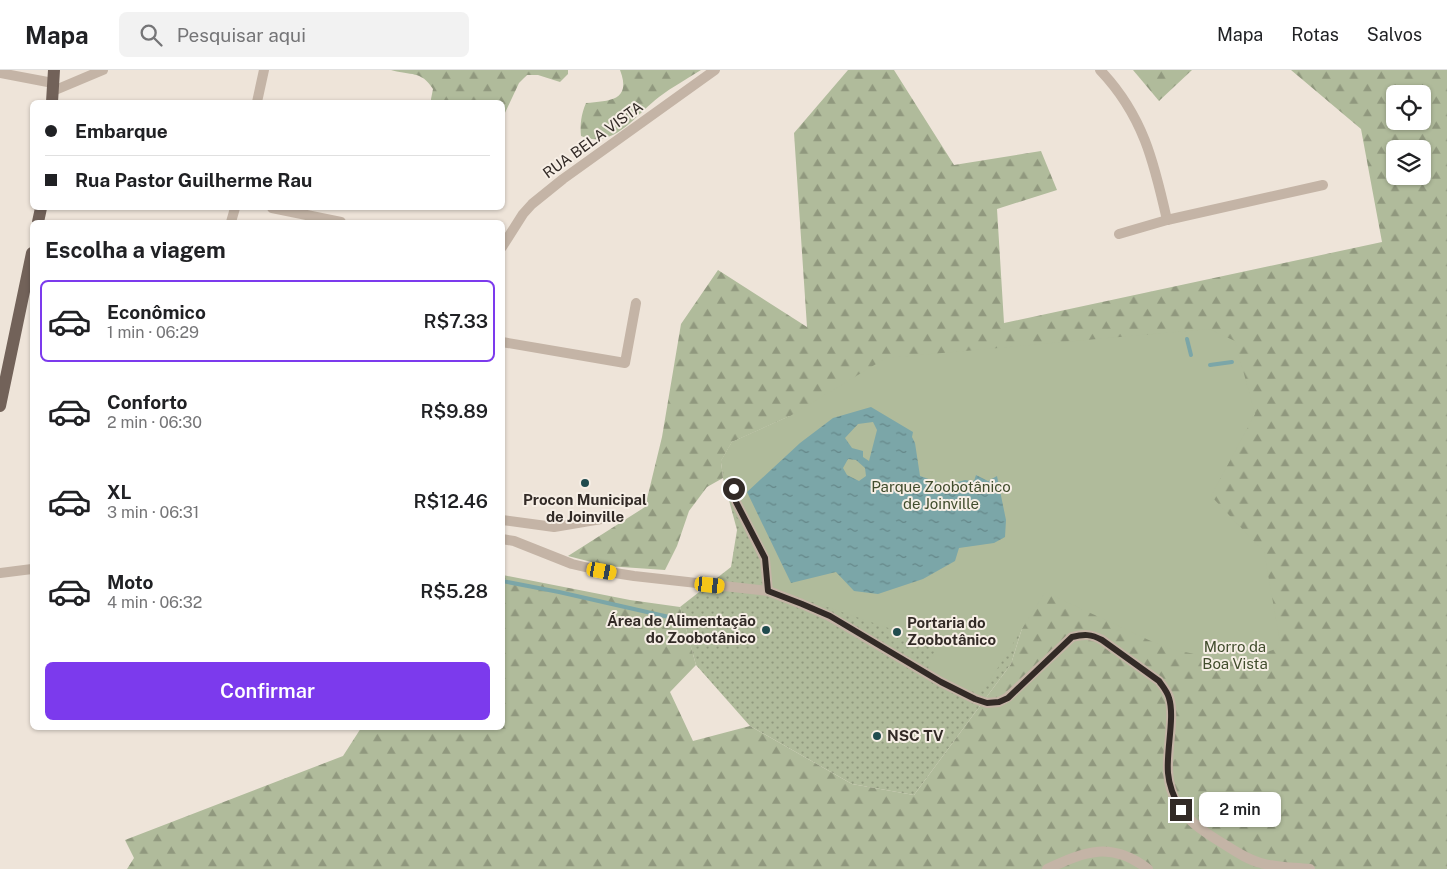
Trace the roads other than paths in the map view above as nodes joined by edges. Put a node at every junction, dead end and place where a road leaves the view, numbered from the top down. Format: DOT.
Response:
graph roads {
  1 [pos="54,70"];
  2 [pos="103,70"];
  3 [pos="264,70"];
  4 [pos="715,70"];
  5 [pos="1100,70"];
  6 [pos="0,73"];
  7 [pos="52,92"];
  8 [pos="257,100"];
  9 [pos="1323,185"];
  10 [pos="282,210"];
  11 [pos="331,220"];
  12 [pos="1167,220"];
  13 [pos="1119,234"];
  14 [pos="505,243"];
  15 [pos="30,263"];
  16 [pos="636,303"];
  17 [pos="505,343"];
  18 [pos="0,406"];
  19 [pos="735,481"];
  20 [pos="614,517"];
  21 [pos="505,520"];
  22 [pos="505,540"];
  23 [pos="30,569"];
  24 [pos="0,573"];
  25 [pos="768,591"];
  26 [pos="1047,869"];
  27 [pos="1148,869"];
  28 [pos="1310,869"];
  1 -- 7 [label="main road"];
  2 -- 7 [label="street"];
  3 -- 8 [label="street"];
  4 -- 14 [label="street, RUA BELA VISTA"];
  5 -- 12 [label="street"];
  6 -- 7 [label="street"];
  9 -- 12 [label="street"];
  10 -- 11 [label="street"];
  12 -- 13 [label="street"];
  15 -- 18 [label="main road"];
  16 -- 17 [label="street"];
  19 -- 25 [label="street"];
  20 -- 21 [label="street"];
  22 -- 25 [label="street"];
  23 -- 24 [label="street"];
  25 -- 28 [label="street"];
  26 -- 27 [label="street"];
}
